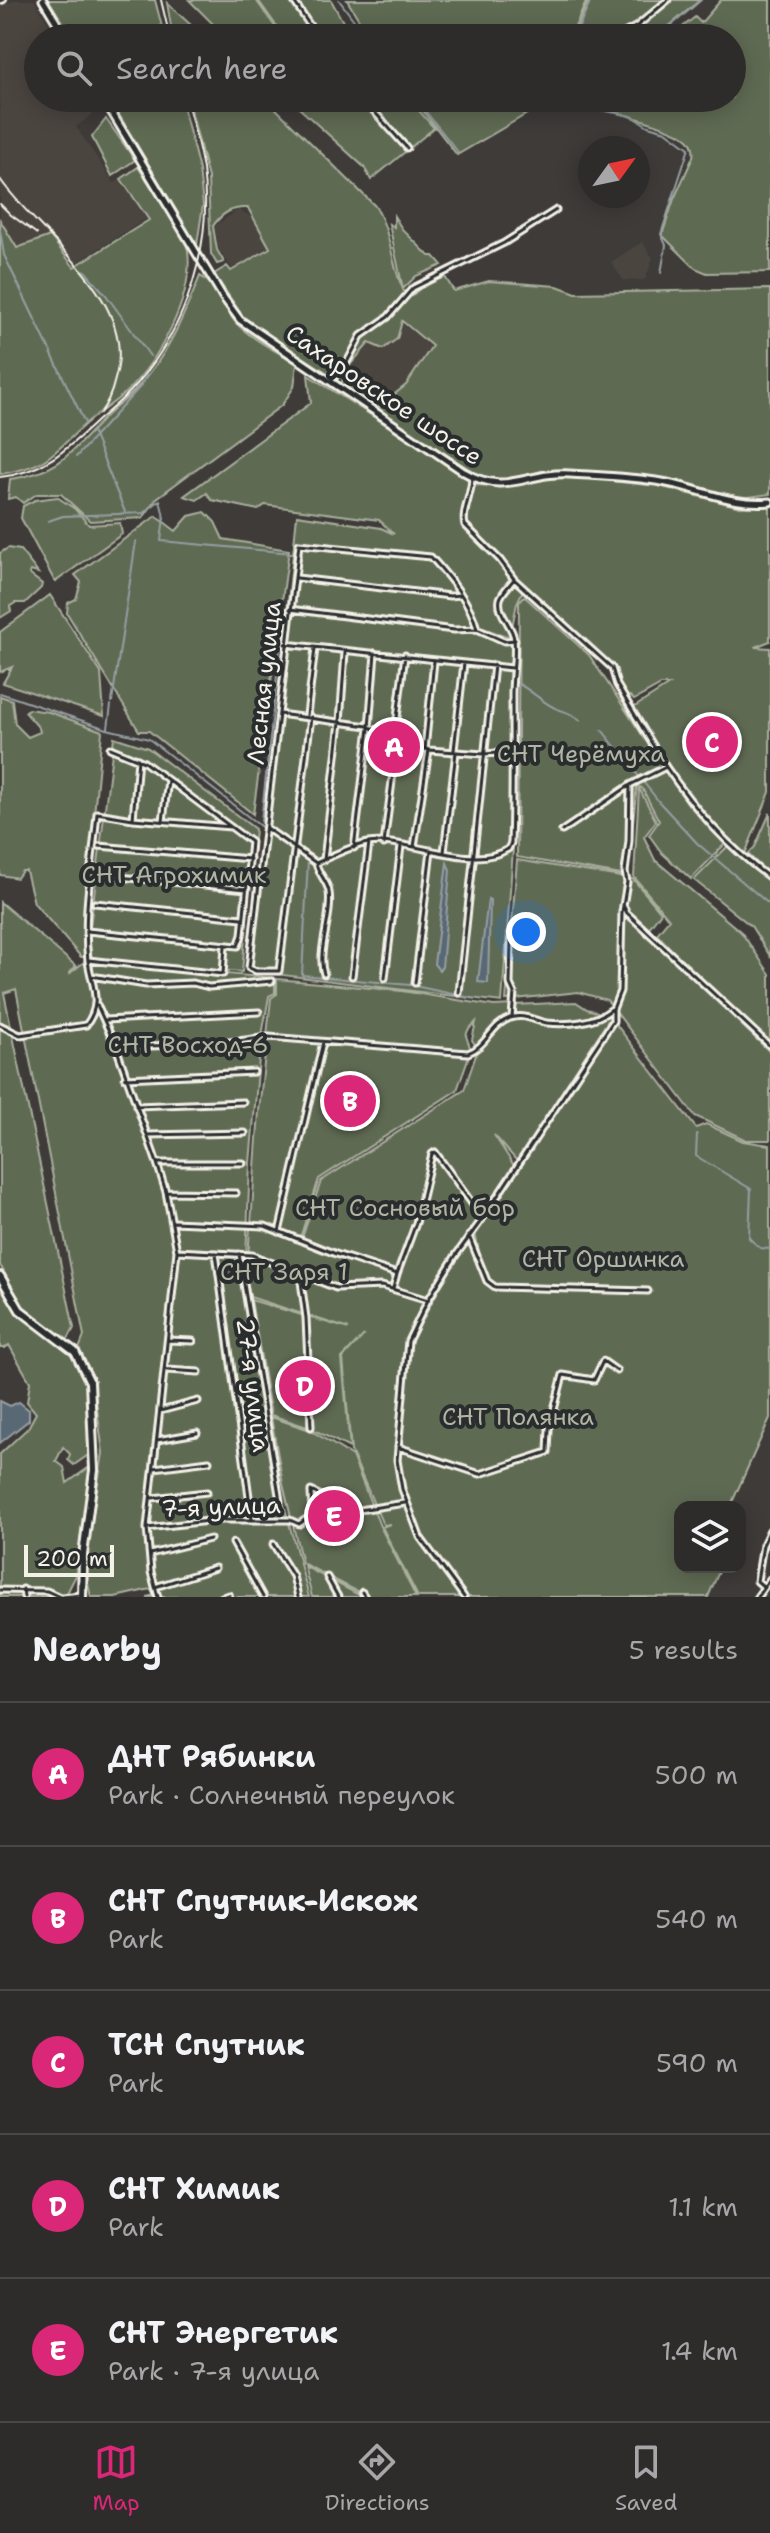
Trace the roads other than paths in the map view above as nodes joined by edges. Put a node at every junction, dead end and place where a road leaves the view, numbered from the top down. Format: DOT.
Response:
graph roads {
  1 [pos="43,0"];
  2 [pos="293,0"];
  3 [pos="668,0"];
  4 [pos="58,24"];
  5 [pos="309,24"];
  6 [pos="639,24"];
  7 [pos="112,112"];
  8 [pos="375,112"];
  9 [pos="407,148"];
  10 [pos="556,210"];
  11 [pos="330,383"];
  12 [pos="472,477"];
  13 [pos="770,502"];
  14 [pos="295,578"];
  15 [pos="514,579"];
  16 [pos="460,595"];
  17 [pos="290,609"];
  18 [pos="477,629"];
  19 [pos="515,640"];
  20 [pos="287,644"];
  21 [pos="315,648"];
  22 [pos="345,651"];
  23 [pos="375,653"];
  24 [pos="405,655"];
  25 [pos="435,660"];
  26 [pos="464,663"];
  27 [pos="494,665"];
  28 [pos="512,668"];
  29 [pos="279,714"];
  30 [pos="309,716"];
  31 [pos="340,722"];
  32 [pos="368,726"];
  33 [pos="396,742"];
  34 [pos="110,748"];
  35 [pos="427,749"];
  36 [pos="455,751"];
  37 [pos="513,751"];
  38 [pos="484,754"];
  39 [pos="138,759"];
  40 [pos="666,767"];
  41 [pos="168,780"];
  42 [pos="630,785"];
  43 [pos="133,819"];
  44 [pos="163,821"];
  45 [pos="231,827"];
  46 [pos="266,828"];
  47 [pos="562,831"];
  48 [pos="369,843"];
  49 [pos="384,844"];
  50 [pos="99,846"];
  51 [pos="401,846"];
  52 [pos="294,847"];
  53 [pos="414,847"];
  54 [pos="354,848"];
  55 [pos="431,850"];
  56 [pos="444,852"];
  57 [pos="474,858"];
  58 [pos="250,859"];
  59 [pos="324,860"];
  60 [pos="316,863"];
  61 [pos="97,875"];
  62 [pos="770,878"];
  63 [pos="247,889"];
  64 [pos="95,903"];
  65 [pos="623,905"];
  66 [pos="243,918"];
  67 [pos="87,931"];
  68 [pos="511,940"];
  69 [pos="225,946"];
  70 [pos="88,960"];
  71 [pos="324,974"];
  72 [pos="91,976"];
  73 [pos="352,976"];
  74 [pos="385,978"];
  75 [pos="272,981"];
  76 [pos="415,983"];
  77 [pos="459,993"];
  78 [pos="97,1005"];
  79 [pos="613,1009"];
  80 [pos="259,1012"];
  81 [pos="512,1017"];
  82 [pos="105,1020"];
  83 [pos="0,1025"];
  84 [pos="323,1042"];
  85 [pos="770,1046"];
  86 [pos="116,1047"];
  87 [pos="254,1072"];
  88 [pos="125,1078"];
  89 [pos="243,1102"];
  90 [pos="136,1106"];
  91 [pos="245,1133"];
  92 [pos="147,1135"];
  93 [pos="157,1163"];
  94 [pos="243,1163"];
  95 [pos="166,1192"];
  96 [pos="236,1193"];
  97 [pos="481,1221"];
  98 [pos="173,1222"];
  99 [pos="279,1232"];
  100 [pos="469,1236"];
  101 [pos="177,1251"];
  102 [pos="216,1253"];
  103 [pos="239,1254"];
  104 [pos="300,1274"];
  105 [pos="397,1274"];
  106 [pos="0,1276"];
  107 [pos="393,1289"];
  108 [pos="648,1291"];
  109 [pos="428,1300"];
  110 [pos="168,1340"];
  111 [pos="193,1341"];
  112 [pos="165,1370"];
  113 [pos="617,1371"];
  114 [pos="199,1372"];
  115 [pos="198,1401"];
  116 [pos="160,1411"];
  117 [pos="311,1427"];
  118 [pos="197,1433"];
  119 [pos="157,1440"];
  120 [pos="398,1447"];
  121 [pos="209,1461"];
  122 [pos="154,1468"];
  123 [pos="207,1492"];
  124 [pos="150,1499"];
  125 [pos="280,1501"];
  126 [pos="406,1502"];
  127 [pos="252,1520"];
  128 [pos="147,1528"];
  129 [pos="770,1530"];
  130 [pos="210,1539"];
  131 [pos="233,1543"];
  132 [pos="273,1544"];
  133 [pos="150,1554"];
  134 [pos="215,1568"];
  135 [pos="327,1577"];
  136 [pos="770,1579"];
  137 [pos="155,1587"];
  138 [pos="764,1587"];
  139 [pos="23,1589"];
  140 [pos="0,1590"];
  141 [pos="362,1592"];
  142 [pos="229,1595"];
  143 [pos="82,1596"];
  144 [pos="24,1597"];
  145 [pos="61,1597"];
  146 [pos="158,1597"];
  147 [pos="222,1597"];
  148 [pos="263,1597"];
  149 [pos="298,1597"];
  150 [pos="338,1597"];
  151 [pos="365,1597"];
  152 [pos="464,1597"];
  153 [pos="757,1597"];
  1 -- 4 [label="main road"];
  2 -- 5 [label="street"];
  3 -- 6 [label="street"];
  7 -- 11 [label="main road, Сахаровское шоссе"];
  8 -- 9 [label="street"];
  10 -- 11 [label="street"];
  11 -- 12 [label="main road, Сахаровское шоссе"];
  12 -- 13 [label="main road, Сахаровское шоссе"];
  12 -- 15 [label="street"];
  14 -- 16 [label="street"];
  14 -- 16 [label="street, Лесная улица"];
  14 -- 17 [label="street, Лесная улица"];
  15 -- 19 [label="street"];
  15 -- 40 [label="street"];
  16 -- 18 [label="street"];
  17 -- 18 [label="street"];
  17 -- 20 [label="street, Лесная улица"];
  18 -- 19 [label="street"];
  19 -- 28 [label="street"];
  20 -- 21 [label="street"];
  20 -- 29 [label="street, Лесная улица"];
  21 -- 22 [label="street"];
  21 -- 30 [label="street"];
  22 -- 23 [label="street"];
  22 -- 31 [label="street"];
  23 -- 24 [label="street"];
  23 -- 32 [label="street"];
  24 -- 25 [label="street"];
  24 -- 33 [label="street"];
  25 -- 26 [label="street"];
  25 -- 35 [label="street"];
  26 -- 27 [label="street"];
  26 -- 36 [label="street"];
  27 -- 28 [label="street"];
  27 -- 38 [label="street"];
  28 -- 37 [label="street"];
  29 -- 30 [label="street"];
  29 -- 46 [label="street, Лесная улица"];
  30 -- 31 [label="street"];
  30 -- 52 [label="street"];
  31 -- 32 [label="street"];
  31 -- 59 [label="street"];
  32 -- 33 [label="street"];
  32 -- 54 [label="street"];
  33 -- 35 [label="street"];
  33 -- 49 [label="street"];
  34 -- 39 [label="street"];
  35 -- 36 [label="street"];
  35 -- 53 [label="street"];
  36 -- 38 [label="street"];
  36 -- 56 [label="street"];
  37 -- 38 [label="street"];
  37 -- 57 [label="street"];
  38 -- 57 [label="street"];
  39 -- 41 [label="street"];
  39 -- 43 [label="street"];
  40 -- 42 [label="street"];
  40 -- 62 [label="street"];
  41 -- 44 [label="street"];
  41 -- 45 [label="street"];
  42 -- 47 [label="street"];
  42 -- 65 [label="street"];
  43 -- 44 [label="street"];
  43 -- 67 [label="street"];
  44 -- 45 [label="street"];
  45 -- 58 [label="street"];
  46 -- 52 [label="street"];
  46 -- 52 [label="street, Лесная улица"];
  48 -- 49 [label="street"];
  48 -- 54 [label="street"];
  48 -- 73 [label="street"];
  49 -- 51 [label="street"];
  50 -- 58 [label="street"];
  51 -- 53 [label="street"];
  51 -- 74 [label="street"];
  52 -- 60 [label="street"];
  53 -- 55 [label="street"];
  54 -- 59 [label="street"];
  55 -- 56 [label="street"];
  55 -- 76 [label="street"];
  56 -- 57 [label="street"];
  57 -- 77 [label="street"];
  58 -- 63 [label="street"];
  59 -- 60 [label="street"];
  60 -- 71 [label="street"];
  61 -- 63 [label="street"];
  63 -- 66 [label="street"];
  64 -- 66 [label="street"];
  65 -- 79 [label="street"];
  65 -- 85 [label="street"];
  66 -- 69 [label="street"];
  67 -- 69 [label="street"];
  67 -- 70 [label="street"];
  68 -- 81 [label="street"];
  69 -- 70 [label="street"];
  70 -- 72 [label="street"];
  72 -- 75 [label="street"];
  72 -- 78 [label="street"];
  78 -- 82 [label="street"];
  78 -- 83 [label="street"];
  79 -- 81 [label="street"];
  79 -- 97 [label="street"];
  80 -- 82 [label="street"];
  81 -- 84 [label="street"];
  82 -- 86 [label="street"];
  84 -- 86 [label="street"];
  84 -- 99 [label="street"];
  86 -- 88 [label="street"];
  87 -- 88 [label="street"];
  88 -- 90 [label="street"];
  89 -- 90 [label="street"];
  90 -- 92 [label="street"];
  91 -- 92 [label="street"];
  92 -- 93 [label="street"];
  93 -- 94 [label="street"];
  93 -- 95 [label="street"];
  95 -- 96 [label="street"];
  95 -- 98 [label="street"];
  97 -- 100 [label="street"];
  97 -- 105 [label="street"];
  98 -- 99 [label="street"];
  98 -- 101 [label="street"];
  99 -- 105 [label="street"];
  100 -- 108 [label="street"];
  100 -- 109 [label="street"];
  101 -- 102 [label="street"];
  101 -- 110 [label="street"];
  102 -- 103 [label="street"];
  102 -- 127 [label="street, 27-я улица"];
  103 -- 104 [label="street"];
  103 -- 125 [label="street"];
  104 -- 107 [label="street"];
  104 -- 117 [label="street"];
  105 -- 107 [label="street"];
  106 -- 143 [label="main road"];
  107 -- 109 [label="street"];
  109 -- 120 [label="street"];
  110 -- 111 [label="street"];
  110 -- 112 [label="street"];
  112 -- 114 [label="street"];
  112 -- 116 [label="street"];
  113 -- 120 [label="street"];
  115 -- 116 [label="street"];
  116 -- 119 [label="street"];
  118 -- 119 [label="street"];
  119 -- 122 [label="street"];
  120 -- 126 [label="street"];
  121 -- 122 [label="street"];
  122 -- 124 [label="street"];
  123 -- 124 [label="street"];
  124 -- 128 [label="street"];
  126 -- 127 [label="street, 7-я улица"];
  126 -- 152 [label="street"];
  127 -- 128 [label="street, 7-я улица"];
  128 -- 133 [label="street"];
  129 -- 138 [label="street"];
  130 -- 133 [label="street"];
  131 -- 148 [label="street"];
  132 -- 149 [label="street"];
  133 -- 137 [label="street"];
  134 -- 137 [label="street"];
  135 -- 150 [label="street"];
  136 -- 138 [label="street"];
  137 -- 146 [label="street"];
  138 -- 153 [label="street"];
  139 -- 140 [label="street"];
  139 -- 144 [label="street"];
  139 -- 145 [label="street"];
  141 -- 151 [label="street"];
  142 -- 147 [label="street"];
  143 -- 145 [label="street"];
}
